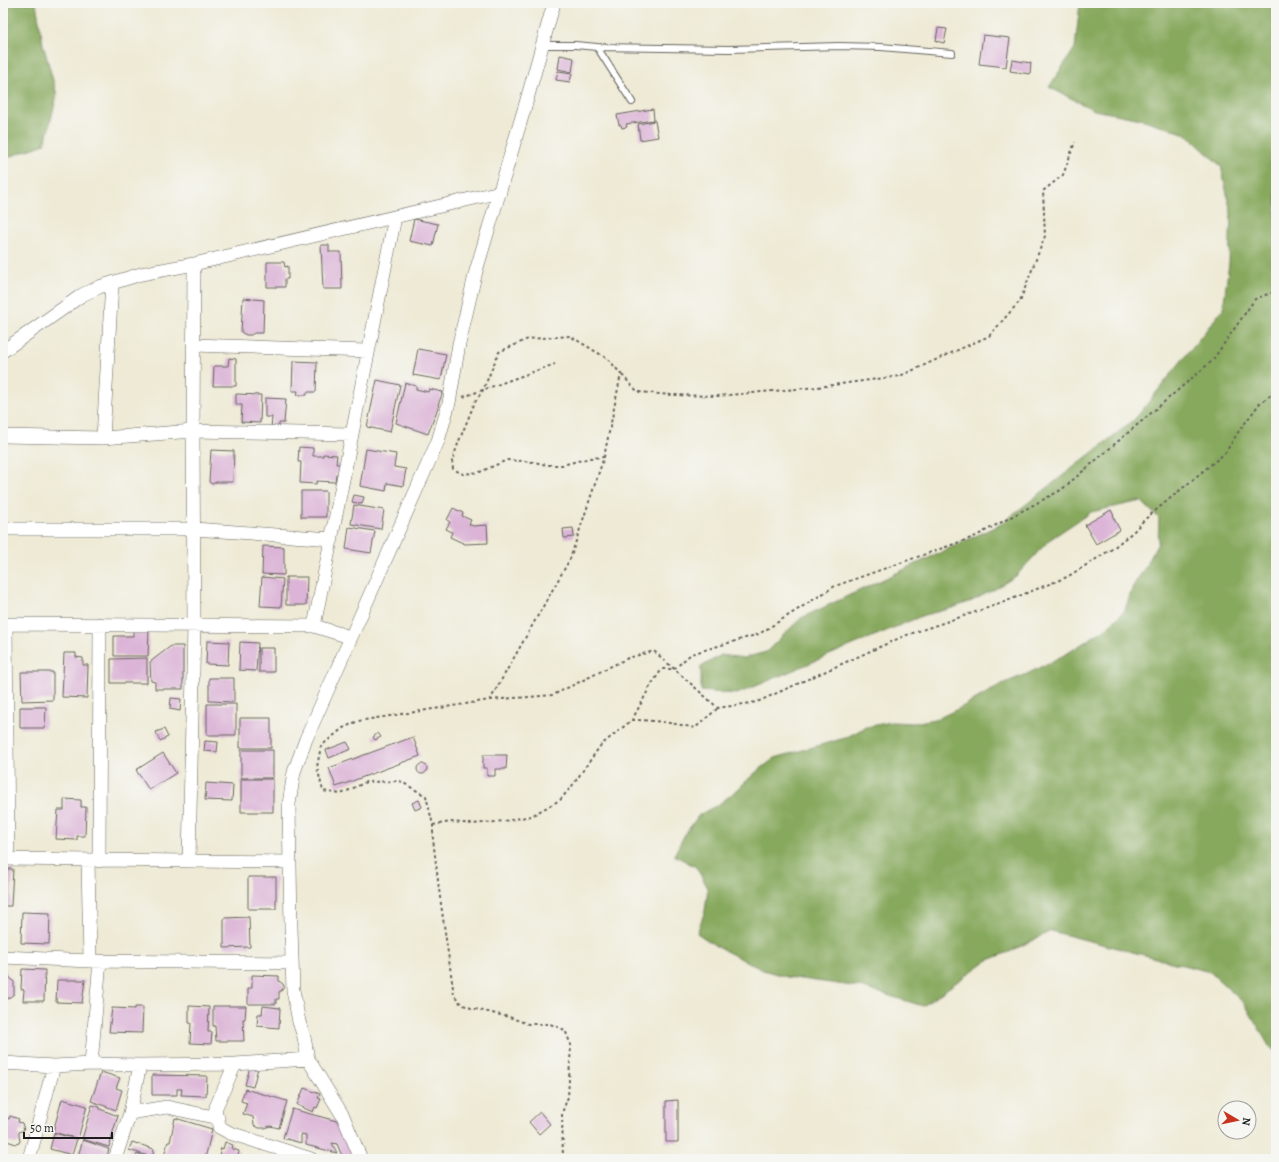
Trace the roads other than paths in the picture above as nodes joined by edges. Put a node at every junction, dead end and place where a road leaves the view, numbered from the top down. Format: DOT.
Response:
graph roads {
  1 [pos="554,3"];
  2 [pos="543,45"];
  3 [pos="597,47"];
  4 [pos="952,53"];
  5 [pos="632,102"];
  6 [pos="500,192"];
  7 [pos="395,217"];
  8 [pos="194,264"];
  9 [pos="112,283"];
  10 [pos="194,345"];
  11 [pos="3,351"];
  12 [pos="368,351"];
  13 [pos="193,431"];
  14 [pos="351,434"];
  15 [pos="3,436"];
  16 [pos="103,438"];
  17 [pos="3,529"];
  18 [pos="194,529"];
  19 [pos="332,539"];
  20 [pos="4,624"];
  21 [pos="100,624"];
  22 [pos="194,625"];
  23 [pos="314,626"];
  24 [pos="350,637"];
  25 [pos="5,859"];
  26 [pos="94,860"];
  27 [pos="189,862"];
  28 [pos="290,862"];
  29 [pos="3,957"];
  30 [pos="95,961"];
  31 [pos="292,963"];
  32 [pos="308,1059"];
  33 [pos="3,1063"];
  34 [pos="91,1064"];
  35 [pos="235,1064"];
  36 [pos="54,1066"];
  37 [pos="140,1066"];
  38 [pos="130,1113"];
  39 [pos="218,1118"];
  40 [pos="29,1159"];
  41 [pos="115,1159"];
  42 [pos="311,1159"];
  43 [pos="361,1159"];
  1 -- 2 [label="street"];
  2 -- 3 [label="lane"];
  2 -- 6 [label="street"];
  3 -- 4 [label="lane"];
  3 -- 5 [label="lane"];
  6 -- 7 [label="street"];
  6 -- 24 [label="street"];
  7 -- 8 [label="street"];
  7 -- 12 [label="street"];
  8 -- 9 [label="street"];
  8 -- 10 [label="street"];
  9 -- 11 [label="street"];
  9 -- 16 [label="street"];
  10 -- 12 [label="street"];
  10 -- 13 [label="street"];
  12 -- 14 [label="street"];
  13 -- 14 [label="street"];
  13 -- 16 [label="street"];
  13 -- 18 [label="street"];
  14 -- 19 [label="street"];
  15 -- 16 [label="street"];
  17 -- 18 [label="street"];
  18 -- 19 [label="street"];
  18 -- 22 [label="street"];
  19 -- 23 [label="street"];
  20 -- 21 [label="street"];
  20 -- 25 [label="street"];
  21 -- 22 [label="street"];
  21 -- 26 [label="street"];
  22 -- 23 [label="street"];
  22 -- 27 [label="street"];
  23 -- 24 [label="street"];
  24 -- 28 [label="street"];
  25 -- 26 [label="street"];
  26 -- 27 [label="street"];
  26 -- 30 [label="street"];
  27 -- 28 [label="street"];
  28 -- 31 [label="street"];
  29 -- 30 [label="street"];
  30 -- 31 [label="street"];
  30 -- 34 [label="street"];
  31 -- 32 [label="street"];
  32 -- 35 [label="street"];
  32 -- 43 [label="street"];
  33 -- 36 [label="street"];
  34 -- 36 [label="street"];
  34 -- 37 [label="street"];
  35 -- 37 [label="street"];
  35 -- 39 [label="street"];
  36 -- 40 [label="street"];
  37 -- 38 [label="street"];
  38 -- 39 [label="street"];
  38 -- 41 [label="street"];
  39 -- 42 [label="street"];
}
